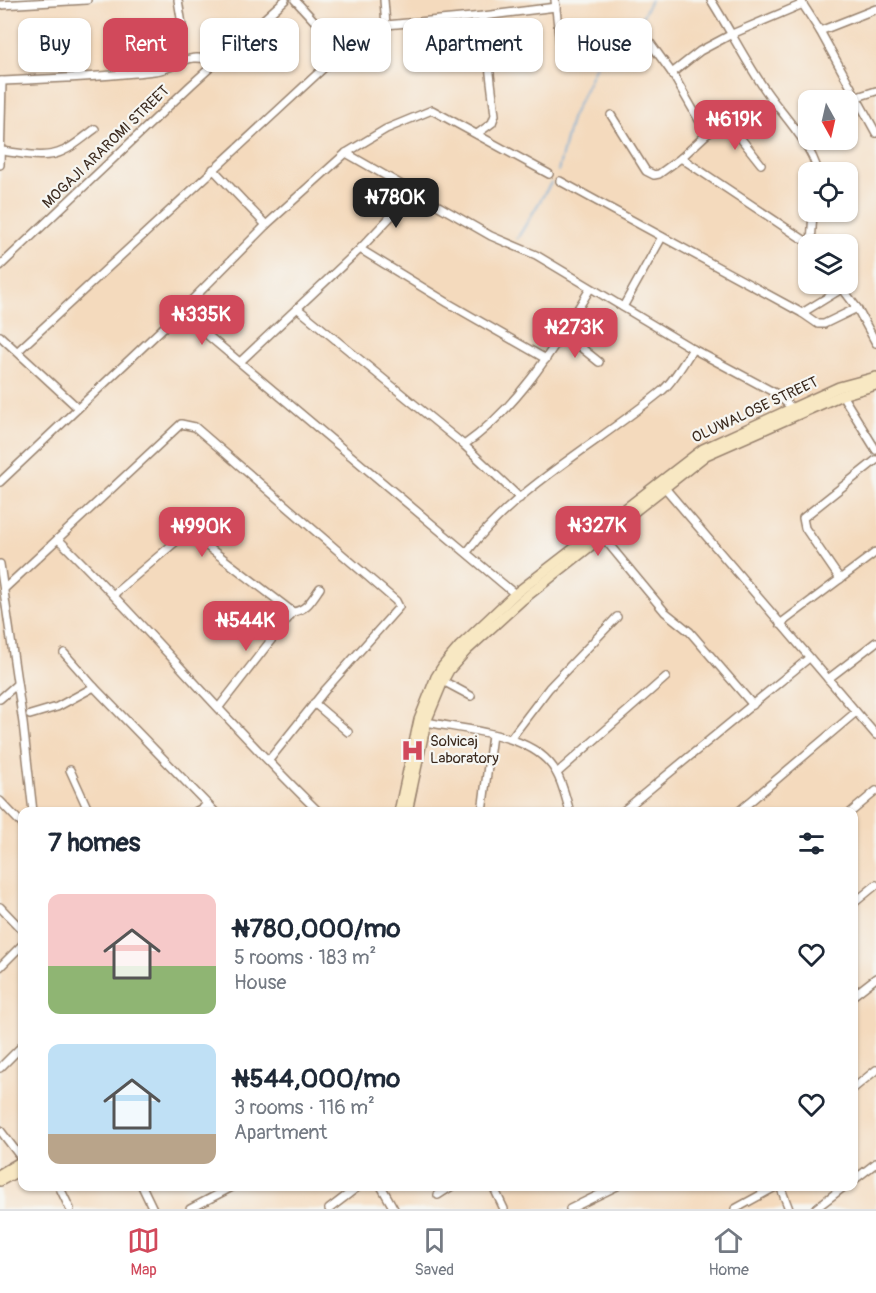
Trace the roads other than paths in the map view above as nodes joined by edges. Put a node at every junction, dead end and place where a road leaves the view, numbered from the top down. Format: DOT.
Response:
graph roads {
  1 [pos="87,0"];
  2 [pos="178,0"];
  3 [pos="285,0"];
  4 [pos="295,0"];
  5 [pos="384,0"];
  6 [pos="711,0"];
  7 [pos="15,2"];
  8 [pos="802,2"];
  9 [pos="556,4"];
  10 [pos="0,5"];
  11 [pos="876,9"];
  12 [pos="483,16"];
  13 [pos="181,18"];
  14 [pos="265,18"];
  15 [pos="312,18"];
  16 [pos="385,18"];
  17 [pos="391,25"];
  18 [pos="820,31"];
  19 [pos="732,34"];
  20 [pos="652,45"];
  21 [pos="200,58"];
  22 [pos="205,72"];
  23 [pos="319,72"];
  24 [pos="672,73"];
  25 [pos="1,81"];
  26 [pos="853,90"];
  27 [pos="876,91"];
  28 [pos="858,97"];
  29 [pos="858,99"];
  30 [pos="611,115"];
  31 [pos="95,129"];
  32 [pos="477,134"];
  33 [pos="707,134"];
  34 [pos="876,134"];
  35 [pos="2,151"];
  36 [pos="346,153"];
  37 [pos="681,158"];
  38 [pos="815,162"];
  39 [pos="761,164"];
  40 [pos="0,165"];
  41 [pos="213,169"];
  42 [pos="549,174"];
  43 [pos="560,181"];
  44 [pos="414,192"];
  45 [pos="266,225"];
  46 [pos="798,236"];
  47 [pos="662,237"];
  48 [pos="360,249"];
  49 [pos="0,266"];
  50 [pos="590,289"];
  51 [pos="829,294"];
  52 [pos="847,294"];
  53 [pos="622,307"];
  54 [pos="297,308"];
  55 [pos="857,308"];
  56 [pos="180,312"];
  57 [pos="802,313"];
  58 [pos="563,333"];
  59 [pos="0,336"];
  60 [pos="876,343"];
  61 [pos="693,349"];
  62 [pos="18,351"];
  63 [pos="546,359"];
  64 [pos="240,362"];
  65 [pos="599,362"];
  66 [pos="876,377"];
  67 [pos="876,385"];
  68 [pos="842,395"];
  69 [pos="78,408"];
  70 [pos="792,408"];
  71 [pos="464,445"];
  72 [pos="876,450"];
  73 [pos="876,460"];
  74 [pos="0,482"];
  75 [pos="665,488"];
  76 [pos="520,498"];
  77 [pos="617,519"];
  78 [pos="602,536"];
  79 [pos="58,539"];
  80 [pos="467,552"];
  81 [pos="876,552"];
  82 [pos="0,564"];
  83 [pos="840,579"];
  84 [pos="320,588"];
  85 [pos="4,589"];
  86 [pos="114,594"];
  87 [pos="515,594"];
  88 [pos="3,607"];
  89 [pos="293,612"];
  90 [pos="617,617"];
  91 [pos="780,624"];
  92 [pos="876,642"];
  93 [pos="64,653"];
  94 [pos="809,658"];
  95 [pos="666,677"];
  96 [pos="828,679"];
  97 [pos="443,681"];
  98 [pos="16,684"];
  99 [pos="94,687"];
  100 [pos="471,696"];
  101 [pos="0,699"];
  102 [pos="314,703"];
  103 [pos="753,705"];
  104 [pos="219,707"];
  105 [pos="856,712"];
  106 [pos="30,715"];
  107 [pos="426,722"];
  108 [pos="348,732"];
  109 [pos="492,735"];
  110 [pos="876,735"];
  111 [pos="511,738"];
  112 [pos="268,760"];
  113 [pos="70,770"];
  114 [pos="557,773"];
  115 [pos="876,791"];
  116 [pos="0,801"];
  117 [pos="208,805"];
  118 [pos="32,807"];
  119 [pos="87,807"];
  120 [pos="204,807"];
  121 [pos="314,807"];
  122 [pos="400,807"];
  123 [pos="408,807"];
  124 [pos="483,807"];
  125 [pos="568,807"];
  126 [pos="628,807"];
  127 [pos="744,807"];
  128 [pos="857,807"];
  129 [pos="18,820"];
  130 [pos="876,885"];
  131 [pos="858,900"];
  132 [pos="0,907"];
  133 [pos="18,926"];
  134 [pos="18,949"];
  135 [pos="0,967"];
  136 [pos="876,978"];
  137 [pos="858,992"];
  138 [pos="18,1050"];
  139 [pos="0,1068"];
  140 [pos="876,1070"];
  141 [pos="858,1085"];
  142 [pos="0,1130"];
  143 [pos="18,1155"];
  144 [pos="18,1163"];
  145 [pos="876,1163"];
  146 [pos="18,1171"];
  147 [pos="0,1174"];
  148 [pos="858,1177"];
  149 [pos="0,1181"];
  150 [pos="61,1191"];
  151 [pos="144,1191"];
  152 [pos="224,1191"];
  153 [pos="353,1191"];
  154 [pos="384,1191"];
  155 [pos="445,1191"];
  156 [pos="496,1191"];
  157 [pos="606,1191"];
  158 [pos="769,1191"];
  159 [pos="780,1191"];
  160 [pos="838,1191"];
  161 [pos="438,1196"];
  162 [pos="70,1209"];
  163 [pos="153,1209"];
  164 [pos="190,1209"];
  165 [pos="329,1209"];
  166 [pos="394,1209"];
  167 [pos="504,1209"];
  168 [pos="570,1209"];
  169 [pos="735,1209"];
  170 [pos="789,1209"];
  171 [pos="815,1209"];
  1 -- 7 [label="street"];
  2 -- 13 [label="street"];
  3 -- 14 [label="street, MOGAJI ARAROMI STREET"];
  4 -- 15 [label="street"];
  5 -- 16 [label="street"];
  6 -- 19 [label="street"];
  7 -- 10 [label="street"];
  8 -- 18 [label="street"];
  8 -- 19 [label="street"];
  9 -- 12 [label="street"];
  11 -- 18 [label="street"];
  12 -- 17 [label="street"];
  12 -- 32 [label="street"];
  18 -- 26 [label="street"];
  19 -- 24 [label="street"];
  19 -- 38 [label="street"];
  20 -- 24 [label="street"];
  21 -- 25 [label="street"];
  22 -- 49 [label="street, MOGAJI ARAROMI STREET"];
  23 -- 41 [label="street"];
  24 -- 33 [label="street"];
  25 -- 35 [label="street"];
  27 -- 28 [label="street"];
  29 -- 34 [label="street"];
  30 -- 37 [label="street"];
  31 -- 35 [label="street"];
  32 -- 36 [label="street"];
  32 -- 42 [label="street"];
  33 -- 37 [label="street"];
  33 -- 39 [label="street"];
  35 -- 40 [label="street"];
  36 -- 44 [label="street"];
  36 -- 45 [label="street"];
  37 -- 46 [label="street"];
  41 -- 45 [label="street"];
  41 -- 62 [label="street"];
  43 -- 47 [label="street"];
  44 -- 48 [label="street"];
  44 -- 50 [label="street"];
  45 -- 56 [label="street"];
  47 -- 53 [label="street"];
  47 -- 57 [label="street"];
  48 -- 54 [label="street"];
  48 -- 63 [label="street"];
  50 -- 53 [label="street"];
  50 -- 58 [label="street"];
  51 -- 57 [label="street"];
  52 -- 55 [label="street"];
  53 -- 61 [label="street"];
  54 -- 64 [label="street"];
  54 -- 71 [label="street"];
  55 -- 57 [label="street"];
  55 -- 60 [label="street"];
  56 -- 64 [label="street"];
  56 -- 69 [label="street"];
  58 -- 63 [label="street"];
  58 -- 65 [label="street"];
  59 -- 62 [label="street"];
  61 -- 70 [label="street"];
  61 -- 76 [label="street"];
  62 -- 69 [label="street"];
  63 -- 71 [label="street"];
  64 -- 80 [label="street"];
  66 -- 70 [label="street, OLUWALOSE STREET"];
  67 -- 68 [label="street, OLUWALOSE STREET"];
  68 -- 72 [label="street"];
  68 -- 75 [label="street, OLUWALOSE STREET"];
  69 -- 74 [label="street"];
  70 -- 77 [label="street, OLUWALOSE STREET"];
  71 -- 76 [label="street"];
  73 -- 83 [label="street"];
  75 -- 77 [label="street, OLUWALOSE STREET"];
  75 -- 91 [label="street"];
  76 -- 80 [label="street"];
  77 -- 78 [label="street, OLUWALOSE STREET"];
  77 -- 87 [label="street, OLUWALOSE STREET"];
  78 -- 97 [label="street, OLUWALOSE STREET"];
  78 -- 103 [label="street"];
  79 -- 85 [label="street"];
  79 -- 86 [label="street"];
  79 -- 102 [label="street"];
  80 -- 87 [label="street"];
  81 -- 83 [label="street"];
  82 -- 85 [label="street"];
  83 -- 91 [label="street"];
  84 -- 89 [label="street"];
  85 -- 88 [label="street"];
  86 -- 89 [label="street"];
  86 -- 104 [label="street"];
  87 -- 122 [label="street, OLUWALOSE STREET"];
  88 -- 98 [label="street"];
  89 -- 104 [label="street"];
  90 -- 111 [label="street"];
  91 -- 94 [label="street"];
  92 -- 96 [label="street"];
  93 -- 99 [label="street"];
  94 -- 96 [label="street"];
  94 -- 103 [label="street"];
  95 -- 114 [label="street"];
  96 -- 105 [label="street"];
  97 -- 100 [label="street"];
  97 -- 107 [label="street, OLUWALOSE STREET"];
  98 -- 101 [label="street"];
  98 -- 118 [label="street"];
  99 -- 106 [label="street"];
  99 -- 117 [label="street"];
  102 -- 108 [label="street"];
  102 -- 112 [label="street"];
  103 -- 126 [label="street"];
  104 -- 112 [label="street"];
  105 -- 110 [label="street"];
  105 -- 127 [label="street"];
  107 -- 109 [label="street"];
  107 -- 123 [label="street, OLUWALOSE STREET"];
  109 -- 111 [label="street"];
  109 -- 124 [label="street"];
  111 -- 114 [label="street"];
  112 -- 121 [label="street"];
  113 -- 119 [label="street"];
  114 -- 125 [label="street"];
  115 -- 128 [label="street"];
  116 -- 129 [label="street"];
  117 -- 120 [label="street"];
  130 -- 131 [label="street"];
  132 -- 133 [label="street"];
  134 -- 135 [label="street"];
  136 -- 137 [label="street"];
  138 -- 139 [label="street"];
  140 -- 141 [label="street"];
  142 -- 143 [label="street"];
  144 -- 147 [label="street"];
  145 -- 148 [label="street"];
  146 -- 149 [label="street"];
  150 -- 162 [label="street"];
  151 -- 163 [label="street"];
  152 -- 164 [label="street"];
  153 -- 165 [label="street"];
  154 -- 166 [label="street"];
  155 -- 161 [label="street"];
  156 -- 167 [label="street"];
  157 -- 168 [label="street"];
  158 -- 169 [label="street"];
  159 -- 170 [label="street"];
  160 -- 171 [label="street"];
}
